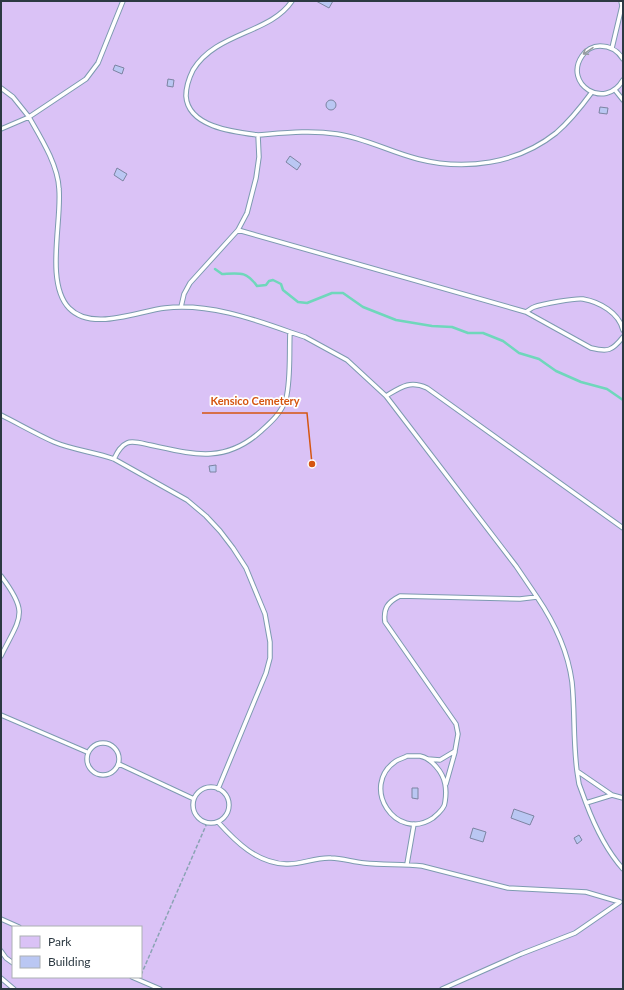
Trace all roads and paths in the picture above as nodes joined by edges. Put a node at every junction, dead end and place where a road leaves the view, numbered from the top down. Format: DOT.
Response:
graph roads {
  1 [pos="123,1"];
  2 [pos="292,1"];
  3 [pos="620,1"];
  4 [pos="612,48"];
  5 [pos="623,59"];
  6 [pos="623,80"];
  7 [pos="1,88"];
  8 [pos="615,90"];
  9 [pos="592,92"];
  10 [pos="623,100"];
  11 [pos="29,117"];
  12 [pos="1,129"];
  13 [pos="258,136"];
  14 [pos="238,230"];
  15 [pos="181,307"];
  16 [pos="526,312"];
  17 [pos="623,330"];
  18 [pos="290,332"];
  19 [pos="623,337"];
  20 [pos="386,396"];
  21 [pos="1,415"];
  22 [pos="114,459"];
  23 [pos="623,528"];
  24 [pos="1,576"];
  25 [pos="538,597"];
  26 [pos="1,656"];
  27 [pos="1,715"];
  28 [pos="456,751"];
  29 [pos="87,752"];
  30 [pos="428,759"];
  31 [pos="119,764"];
  32 [pos="577,771"];
  33 [pos="446,784"];
  34 [pos="218,789"];
  35 [pos="612,795"];
  36 [pos="623,798"];
  37 [pos="194,799"];
  38 [pos="586,803"];
  39 [pos="218,822"];
  40 [pos="207,823"];
  41 [pos="414,824"];
  42 [pos="407,864"];
  43 [pos="623,869"];
  44 [pos="622,902"];
  45 [pos="1,919"];
  46 [pos="17,926"];
  47 [pos="1,951"];
  48 [pos="12,962"];
  49 [pos="142,974"];
  50 [pos="1,978"];
  51 [pos="134,978"];
  52 [pos="14,989"];
  53 [pos="160,989"];
  54 [pos="442,989"];
  1 -- 11 [label="lane"];
  2 -- 13 [label="lane"];
  3 -- 4 [label="lane"];
  4 -- 5 [label="lane"];
  4 -- 9 [label="lane, one-way"];
  6 -- 8 [label="lane"];
  7 -- 11 [label="lane"];
  8 -- 9 [label="lane"];
  8 -- 10 [label="lane"];
  9 -- 13 [label="lane"];
  11 -- 12 [label="lane"];
  11 -- 15 [label="lane"];
  13 -- 14 [label="lane"];
  14 -- 15 [label="lane"];
  14 -- 16 [label="lane"];
  15 -- 18 [label="lane"];
  16 -- 17 [label="lane"];
  16 -- 19 [label="lane"];
  18 -- 20 [label="lane"];
  18 -- 22 [label="lane"];
  20 -- 23 [label="lane"];
  20 -- 25 [label="lane"];
  21 -- 22 [label="lane"];
  22 -- 34 [label="lane"];
  24 -- 26 [label="lane"];
  25 -- 28 [label="lane"];
  25 -- 32 [label="lane"];
  27 -- 29 [label="lane"];
  28 -- 30 [label="lane"];
  28 -- 33 [label="lane"];
  29 -- 31 [label="lane"];
  29 -- 31 [label="lane"];
  30 -- 33 [label="lane"];
  30 -- 41 [label="lane"];
  31 -- 37 [label="lane"];
  32 -- 35 [label="lane"];
  32 -- 38 [label="lane"];
  33 -- 41 [label="lane"];
  34 -- 37 [label="lane"];
  34 -- 39 [label="lane"];
  35 -- 36 [label="lane"];
  35 -- 38 [label="lane"];
  37 -- 40 [label="lane"];
  38 -- 43 [label="lane"];
  39 -- 40 [label="lane"];
  39 -- 42 [label="lane"];
  40 -- 49 [label="path"];
  41 -- 42 [label="lane"];
  42 -- 44 [label="lane"];
  44 -- 54 [label="lane"];
  45 -- 46 [label="lane"];
  47 -- 48 [label="lane"];
  50 -- 52 [label="lane"];
  51 -- 53 [label="lane"];
}
